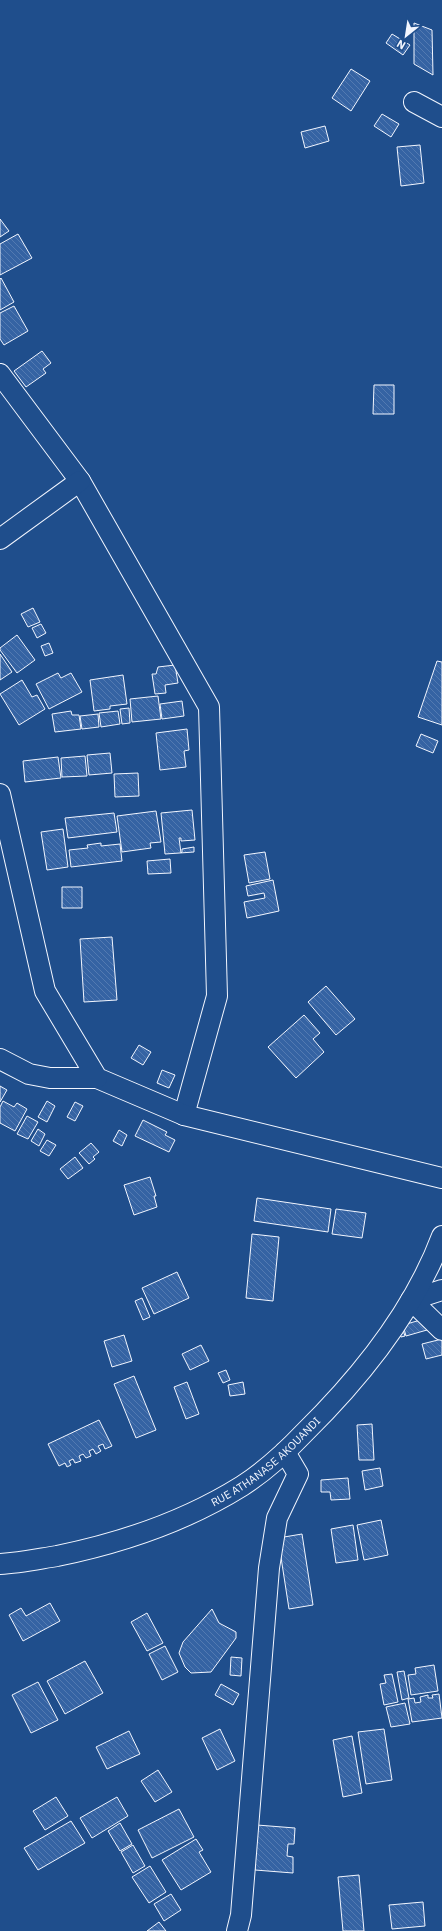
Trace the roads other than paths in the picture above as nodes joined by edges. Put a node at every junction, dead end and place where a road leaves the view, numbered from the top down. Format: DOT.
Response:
graph roads {
  1 [pos="414,102"];
  2 [pos="442,116"];
  3 [pos="0,374"];
  4 [pos="80,482"];
  5 [pos="0,539"];
  6 [pos="0,794"];
  7 [pos="0,1059"];
  8 [pos="97,1078"];
  9 [pos="184,1115"];
  10 [pos="442,1178"];
  11 [pos="442,1236"];
  12 [pos="442,1290"];
  13 [pos="411,1300"];
  14 [pos="442,1330"];
  15 [pos="285,1452"];
  16 [pos="0,1564"];
  17 [pos="237,1931"];
  1 -- 2 [label="street"];
  3 -- 4 [label="street"];
  4 -- 5 [label="street"];
  4 -- 9 [label="street"];
  6 -- 8 [label="street"];
  7 -- 8 [label="street"];
  8 -- 9 [label="street"];
  9 -- 10 [label="street"];
  11 -- 13 [label="street, RUE ATHANASE AKOUANDI"];
  12 -- 13 [label="street"];
  13 -- 14 [label="street"];
  13 -- 15 [label="street, RUE ATHANASE AKOUANDI"];
  15 -- 16 [label="street, RUE ATHANASE AKOUANDI"];
  15 -- 17 [label="street"];
}
